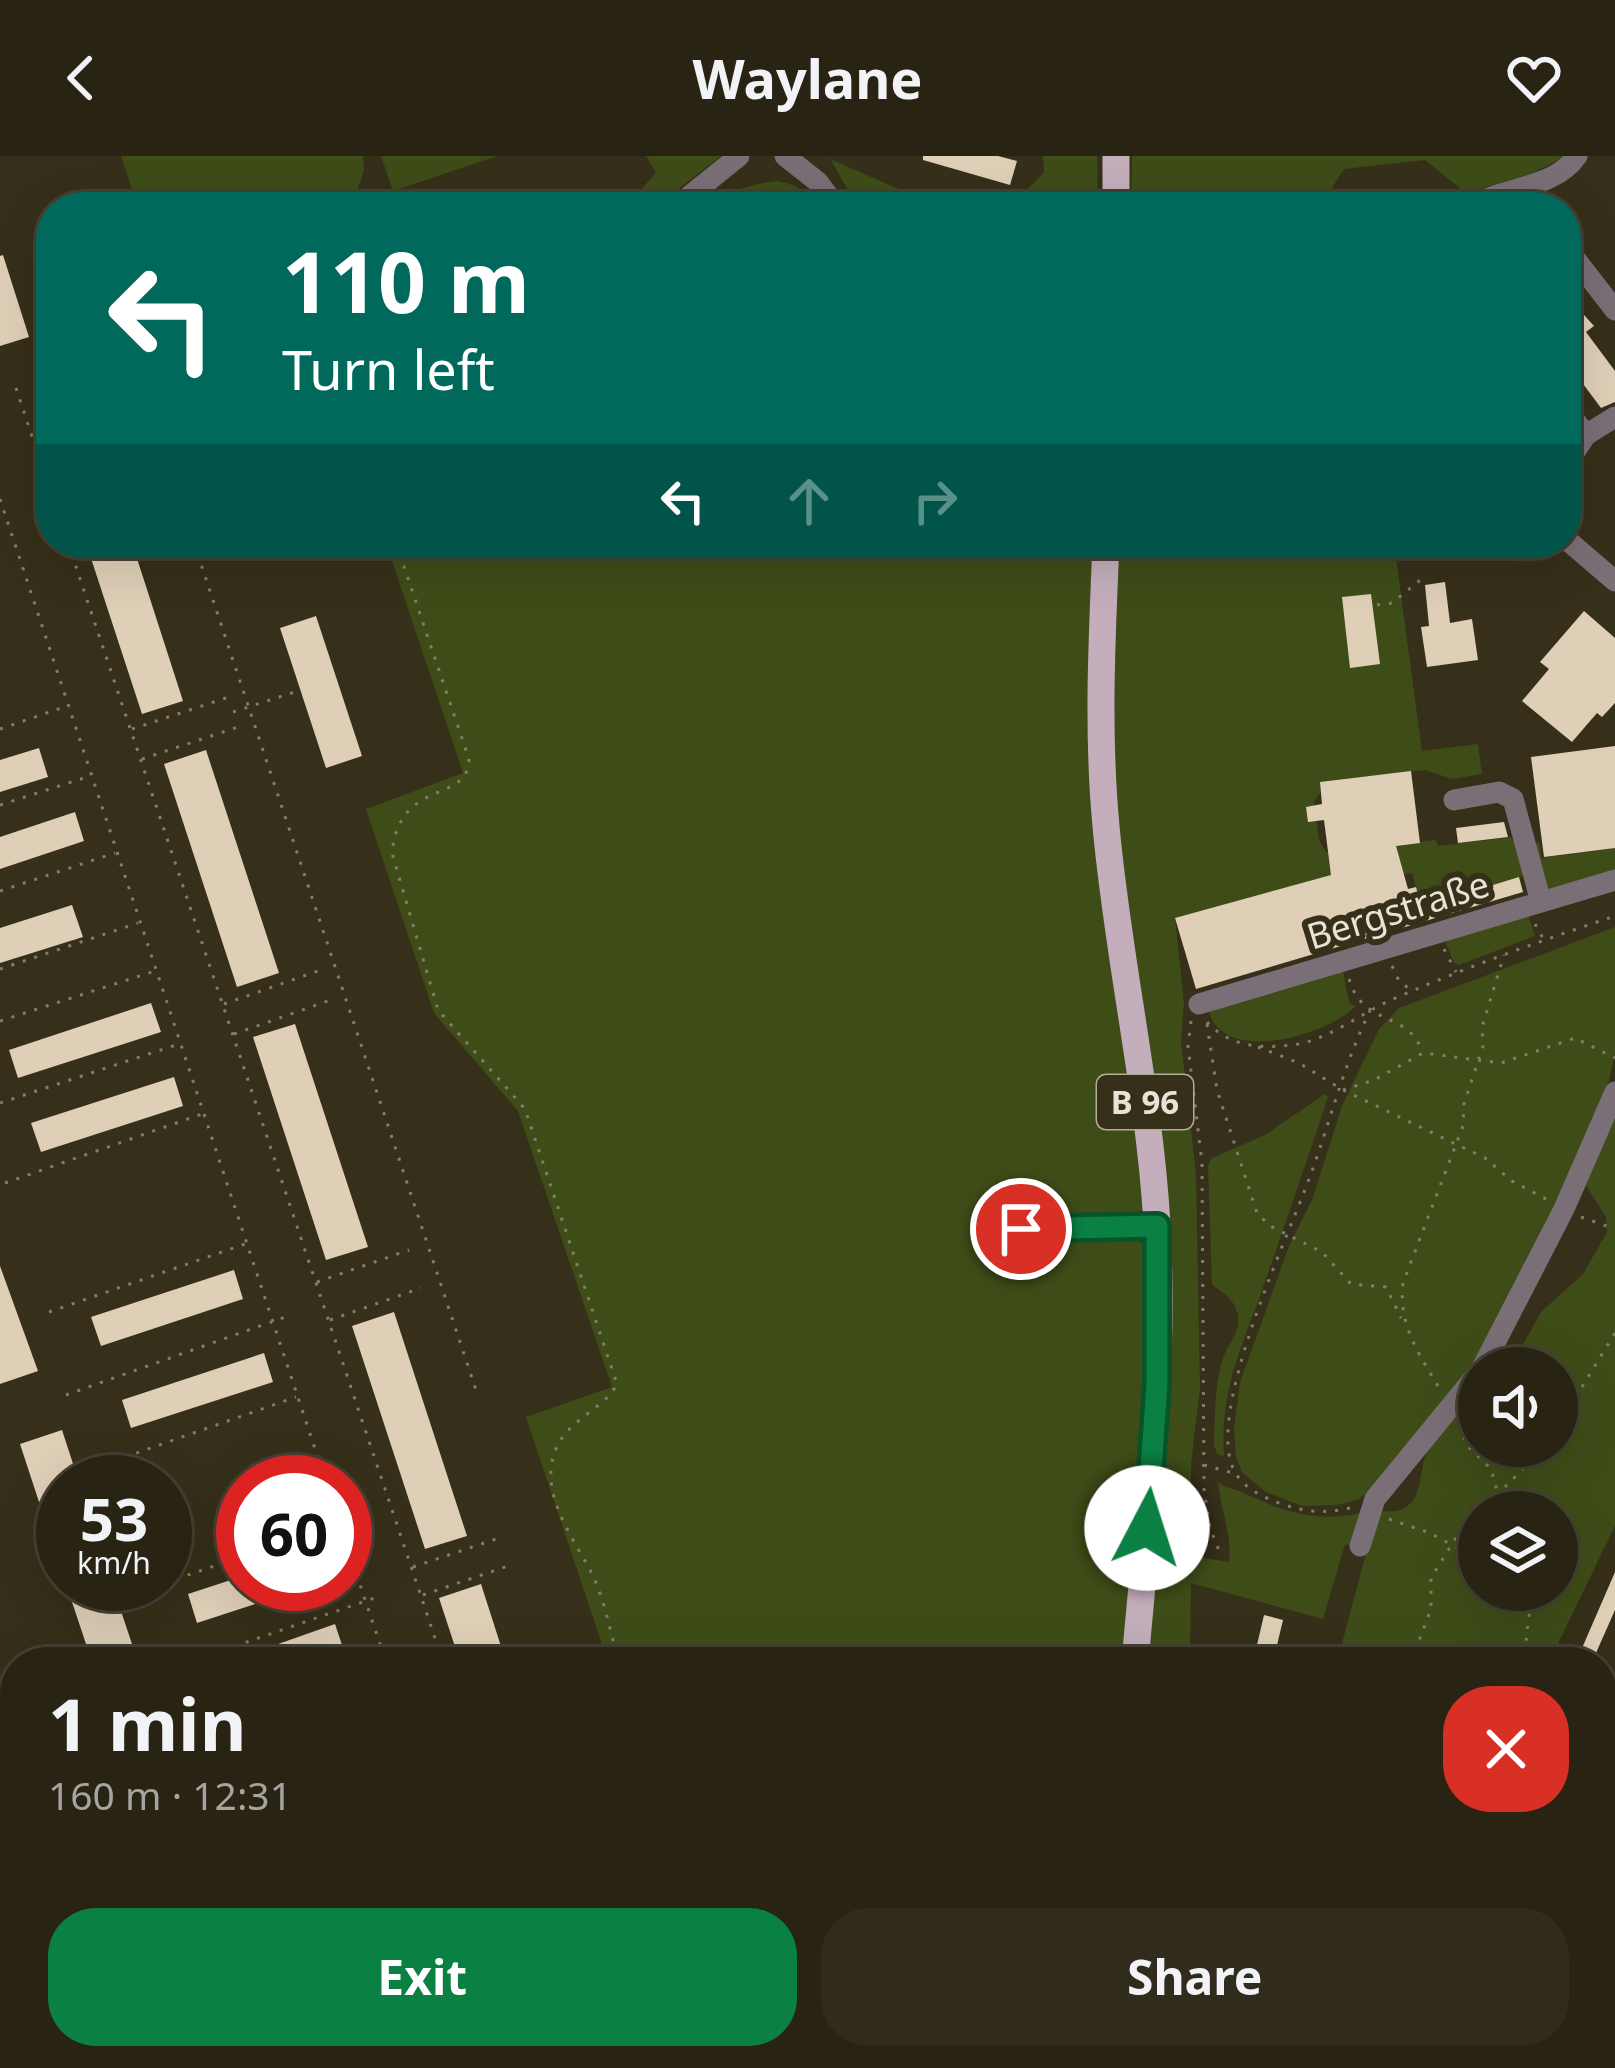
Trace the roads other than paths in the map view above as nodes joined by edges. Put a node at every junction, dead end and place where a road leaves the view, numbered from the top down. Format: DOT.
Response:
graph roads {
  1 [pos="740,156"];
  2 [pos="785,156"];
  3 [pos="1116,156"];
  4 [pos="1577,156"];
  5 [pos="695,192"];
  6 [pos="826,192"];
  7 [pos="1116,192"];
  8 [pos="1508,192"];
  9 [pos="1581,266"];
  10 [pos="1615,310"];
  11 [pos="1615,418"];
  12 [pos="1581,429"];
  13 [pos="1586,435"];
  14 [pos="1581,442"];
  15 [pos="1581,552"];
  16 [pos="1106,558"];
  17 [pos="1615,581"];
  18 [pos="1454,800"];
  19 [pos="1615,880"];
  20 [pos="1541,902"];
  21 [pos="1203,1012"];
  22 [pos="1615,1093"];
  23 [pos="1157,1226"];
  24 [pos="1021,1229"];
  25 [pos="1493,1347"];
  26 [pos="1458,1401"];
  27 [pos="1360,1546"];
  28 [pos="1137,1647"];
  1 -- 5 [label="street"];
  2 -- 6 [label="street"];
  3 -- 7 [label="main road"];
  4 -- 8 [label="street"];
  9 -- 10 [label="street"];
  11 -- 13 [label="street"];
  12 -- 13 [label="street"];
  13 -- 14 [label="street"];
  15 -- 17 [label="street"];
  16 -- 23 [label="main road, B 96"];
  18 -- 20 [label="street"];
  19 -- 20 [label="street, Bergstraße"];
  20 -- 21 [label="street, Bergstraße"];
  22 -- 25 [label="street"];
  23 -- 24 [label="street"];
  23 -- 28 [label="main road, B 96"];
  26 -- 27 [label="street"];
}
